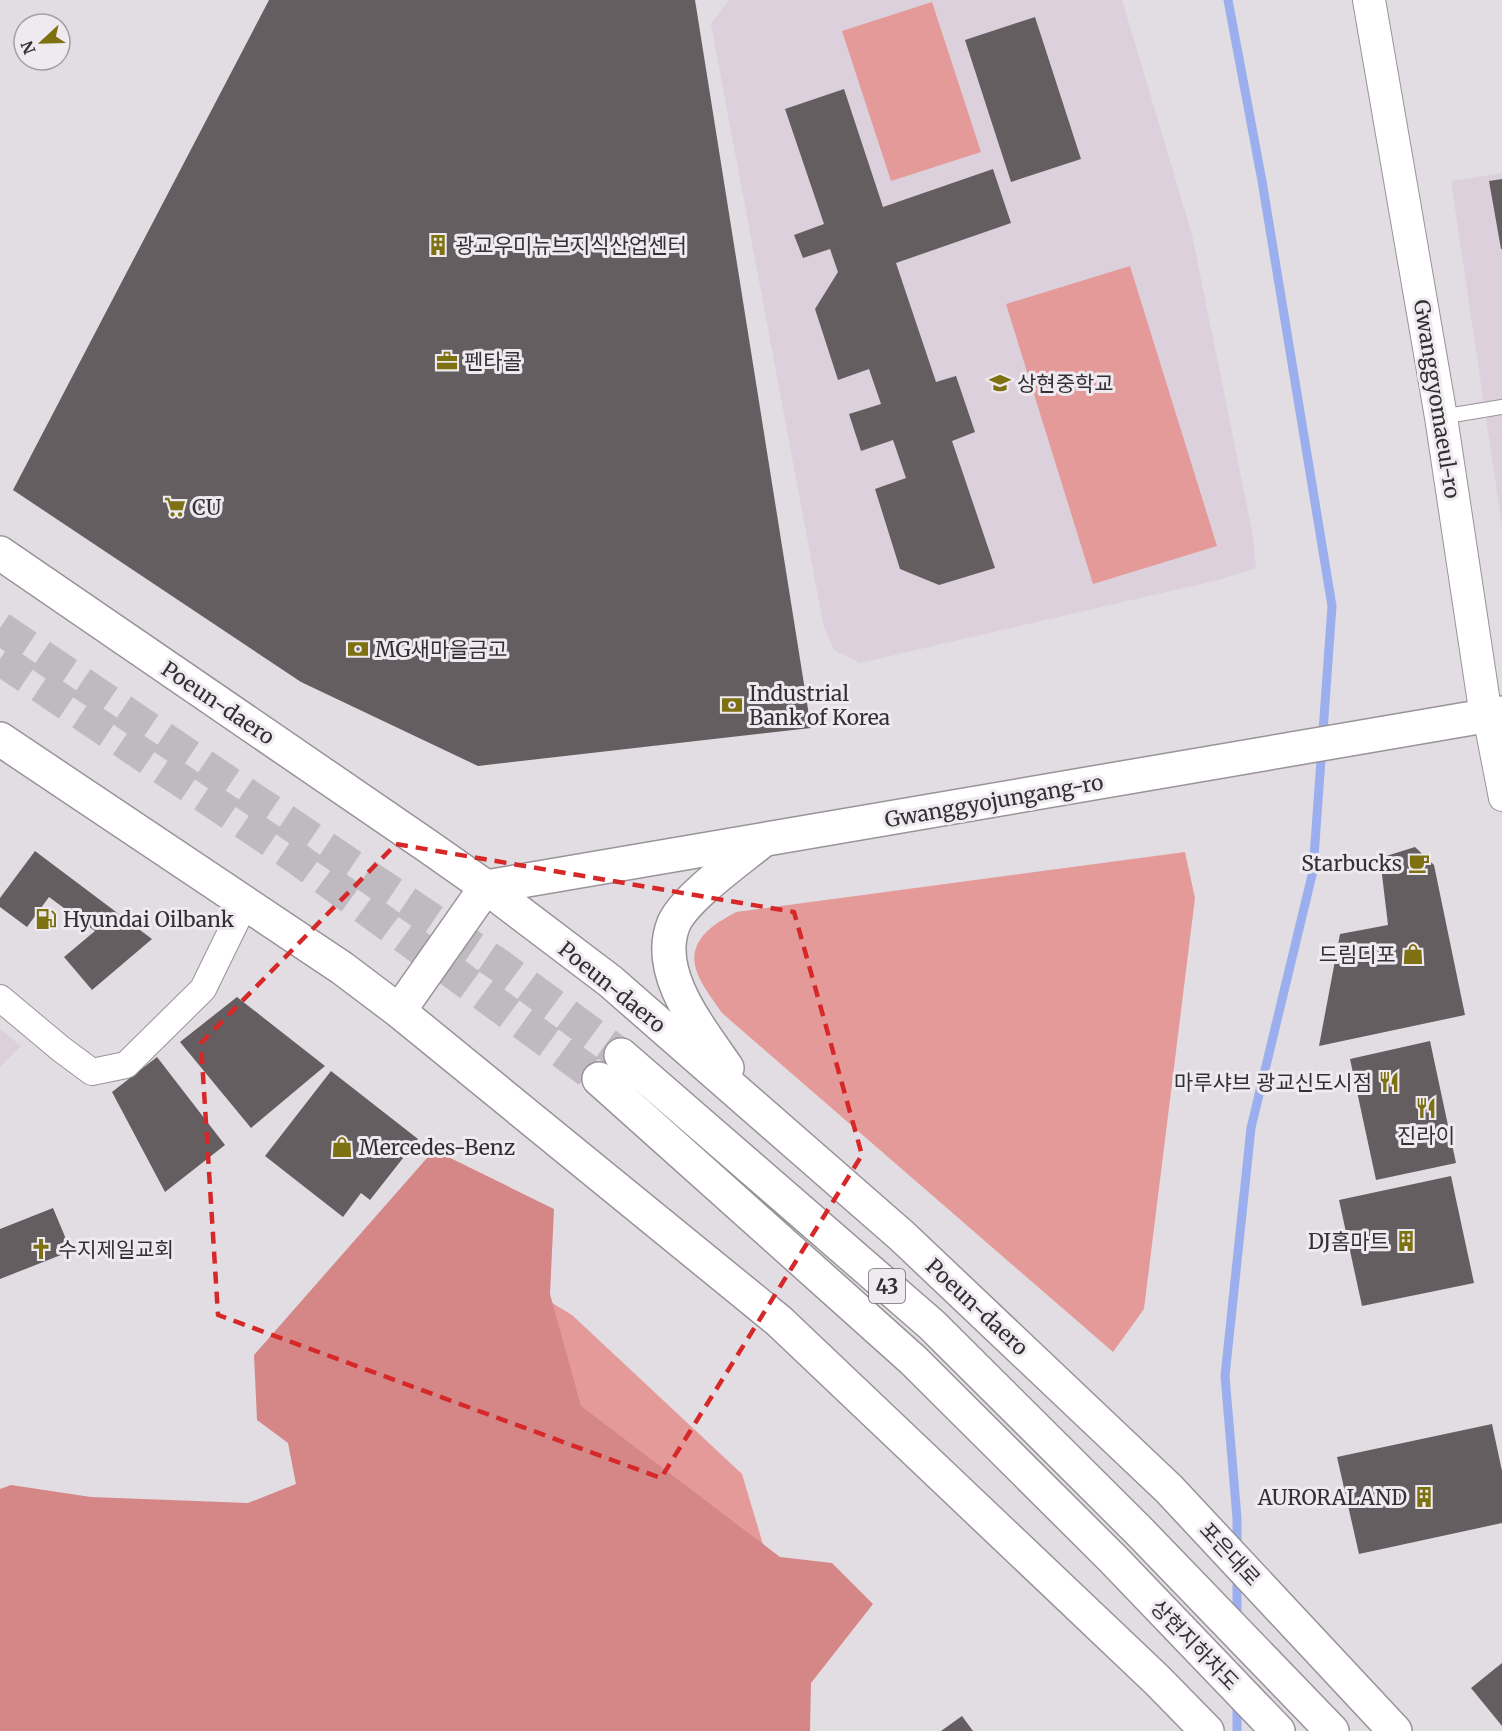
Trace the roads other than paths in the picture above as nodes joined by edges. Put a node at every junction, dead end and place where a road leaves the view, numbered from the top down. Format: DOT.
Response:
graph roads {
  1 [pos="1369,0"];
  2 [pos="1502,407"];
  3 [pos="1441,417"];
  4 [pos="0,554"];
  5 [pos="1494,714"];
  6 [pos="0,739"];
  7 [pos="1502,798"];
  8 [pos="762,841"];
  9 [pos="486,887"];
  10 [pos="245,903"];
  11 [pos="0,998"];
  12 [pos="399,1011"];
  13 [pos="621,1055"];
  14 [pos="599,1078"];
  15 [pos="751,1105"];
  16 [pos="1169,1489"];
  17 [pos="1207,1731"];
  18 [pos="1278,1731"];
  19 [pos="1332,1731"];
  20 [pos="1395,1731"];
  1 -- 3 [label="street, Gwanggyomaeul-ro"];
  2 -- 3 [label="lane"];
  3 -- 5 [label="street, Gwanggyomaeul-ro"];
  4 -- 9 [label="main road, Poeun-daero"];
  5 -- 7 [label="street, Gwanggyomaeul-ro"];
  5 -- 8 [label="main road, Gwanggyojungang-ro"];
  6 -- 10 [label="main road"];
  8 -- 9 [label="main road, Gwanggyojungang-ro"];
  8 -- 15 [label="main road"];
  9 -- 12 [label="main road"];
  9 -- 15 [label="main road, Poeun-daero"];
  10 -- 11 [label="street"];
  10 -- 12 [label="main road"];
  12 -- 17 [label="main road"];
  13 -- 19 [label="main road, Poeun-daero / 43"];
  14 -- 18 [label="main road, 상현지하차도 / 43"];
  15 -- 16 [label="main road, Poeun-daero"];
  16 -- 20 [label="main road, 포은대로"];
}
